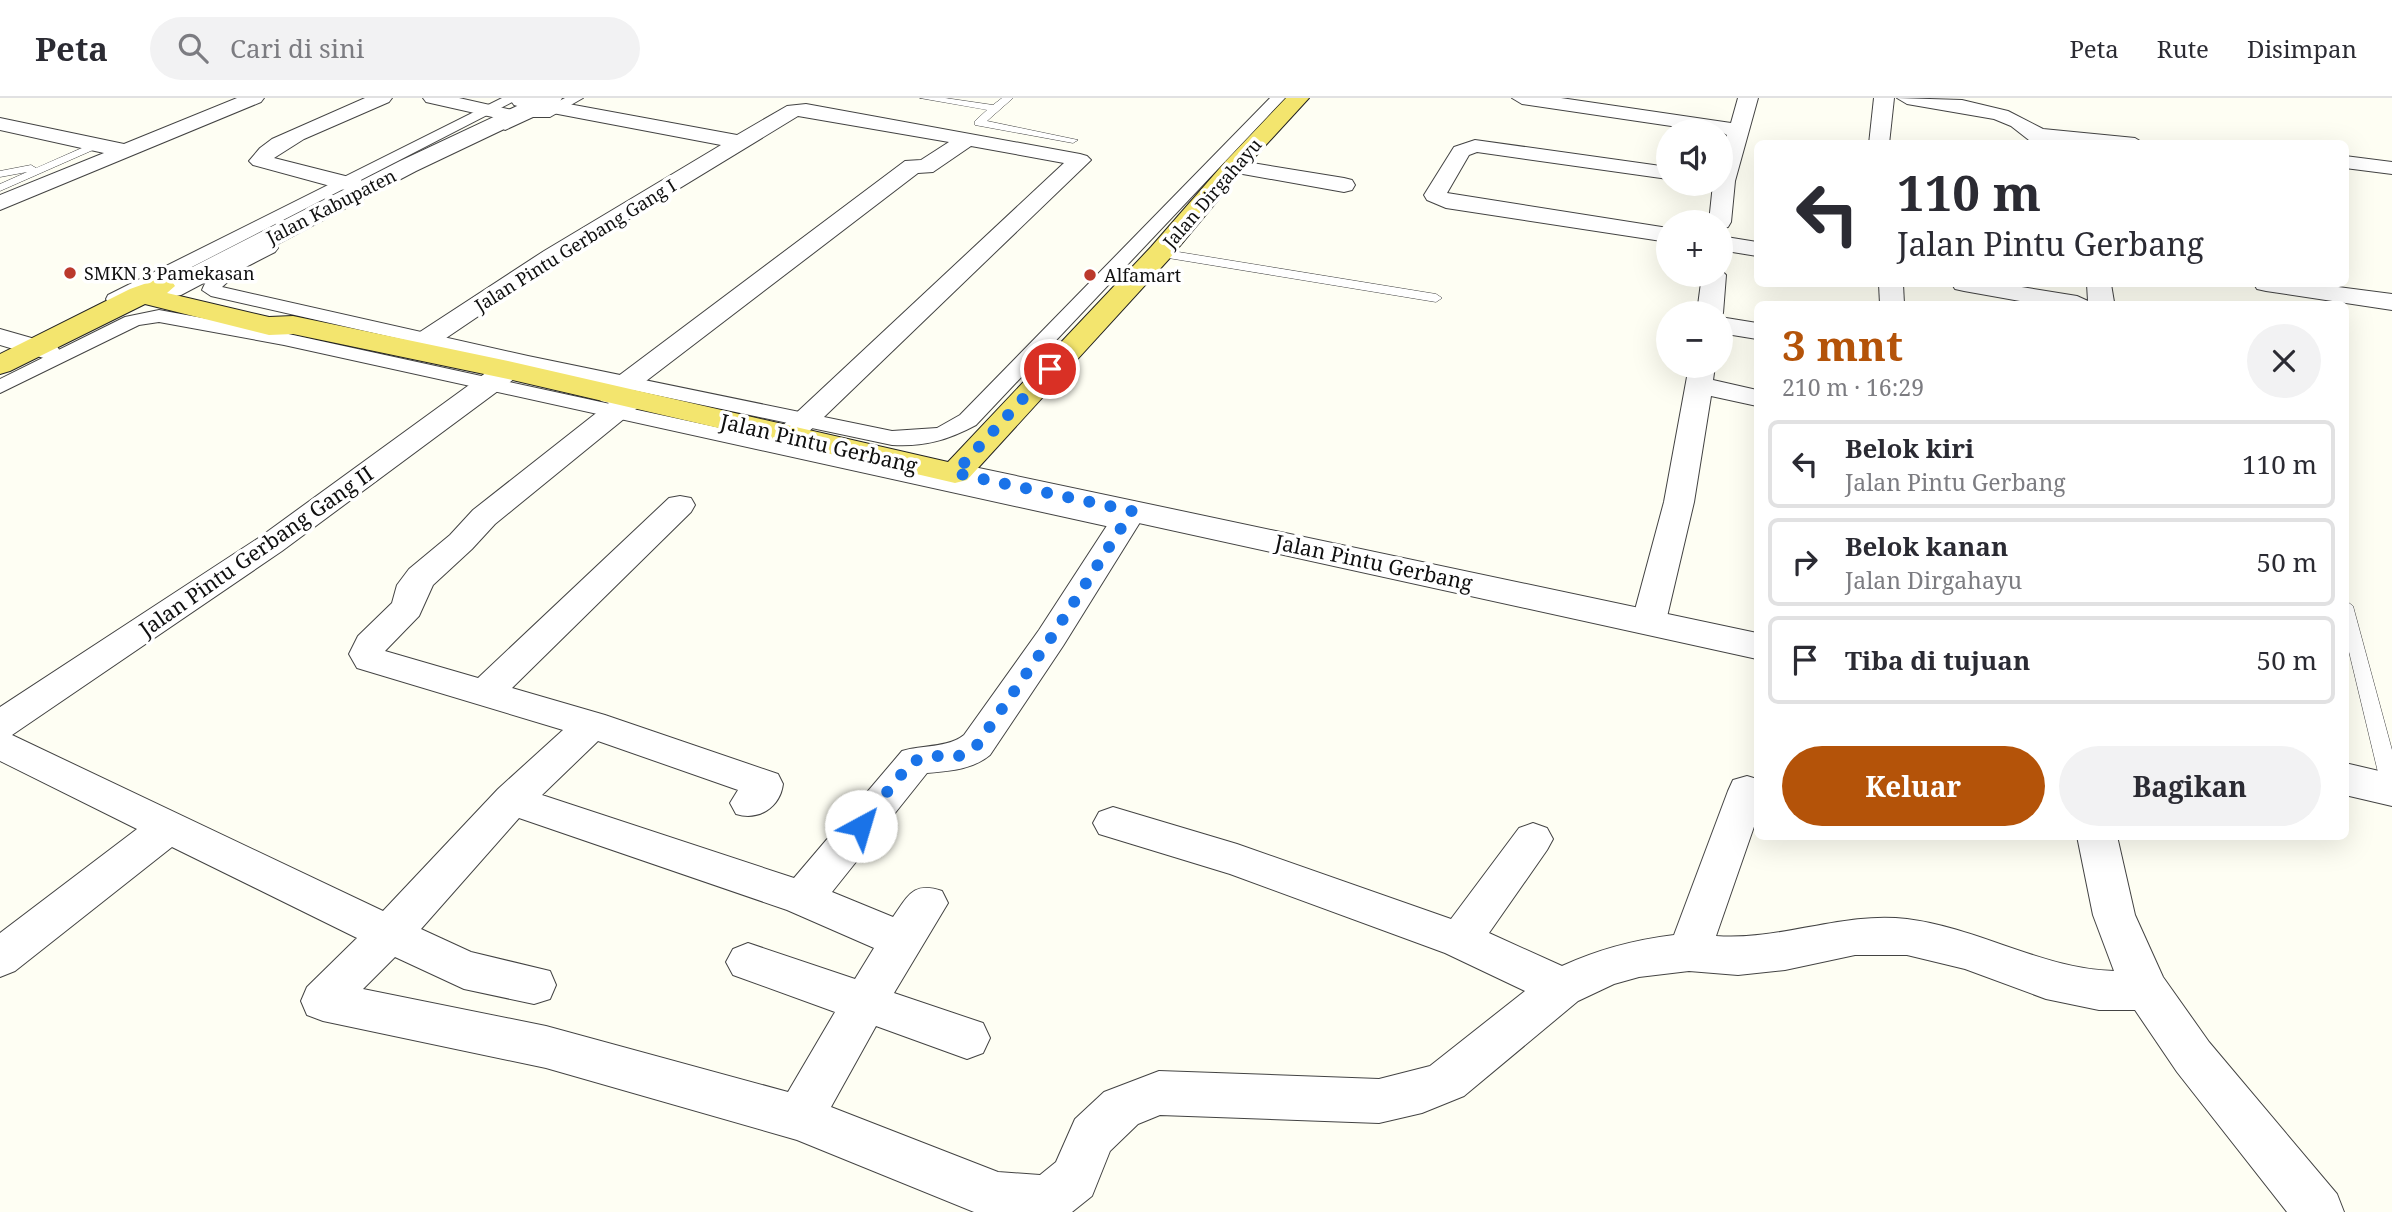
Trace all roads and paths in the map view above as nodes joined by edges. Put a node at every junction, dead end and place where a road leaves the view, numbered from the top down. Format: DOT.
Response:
graph roads {
  1 [pos="213,98"];
  2 [pos="254,98"];
  3 [pos="382,98"];
  4 [pos="433,98"];
  5 [pos="576,98"];
  6 [pos="925,98"];
  7 [pos="1008,98"];
  8 [pos="1278,98"];
  9 [pos="1298,98"];
  10 [pos="1522,98"];
  11 [pos="1748,98"];
  12 [pos="1884,98"];
  13 [pos="1906,98"];
  14 [pos="1949,102"];
  15 [pos="1588,103"];
  16 [pos="524,105"];
  17 [pos="995,108"];
  18 [pos="0,124"];
  19 [pos="1737,130"];
  20 [pos="970,138"];
  21 [pos="2043,139"];
  22 [pos="1073,140"];
  23 [pos="1880,140"];
  24 [pos="2061,140"];
  25 [pos="739,142"];
  26 [pos="98,144"];
  27 [pos="1733,144"];
  28 [pos="125,151"];
  29 [pos="2349,163"];
  30 [pos="48,165"];
  31 [pos="1234,166"];
  32 [pos="2392,168"];
  33 [pos="1656,171"];
  34 [pos="0,174"];
  35 [pos="348,184"];
  36 [pos="1343,185"];
  37 [pos="0,188"];
  38 [pos="0,203"];
  39 [pos="1656,233"];
  40 [pos="1733,245"];
  41 [pos="1754,249"];
  42 [pos="1160,253"];
  43 [pos="1981,287"];
  44 [pos="2295,287"];
  45 [pos="156,292"];
  46 [pos="2028,295"];
  47 [pos="1436,298"];
  48 [pos="2061,301"];
  49 [pos="2392,302"];
  50 [pos="1733,327"];
  51 [pos="1754,331"];
  52 [pos="27,345"];
  53 [pos="419,345"];
  54 [pos="0,357"];
  55 [pos="0,365"];
  56 [pos="0,375"];
  57 [pos="499,377"];
  58 [pos="1700,378"];
  59 [pos="1705,378"];
  60 [pos="0,387"];
  61 [pos="620,397"];
  62 [pos="1754,397"];
  63 [pos="796,428"];
  64 [pos="955,473"];
  65 [pos="680,505"];
  66 [pos="1128,517"];
  67 [pos="2349,619"];
  68 [pos="1649,621"];
  69 [pos="1754,645"];
  70 [pos="485,693"];
  71 [pos="592,724"];
  72 [pos="0,725"];
  73 [pos="0,745"];
  74 [pos="2349,780"];
  75 [pos="2392,790"];
  76 [pos="1747,791"];
  77 [pos="512,800"];
  78 [pos="750,803"];
  79 [pos="1113,823"];
  80 [pos="170,826"];
  81 [pos="1533,839"];
  82 [pos="2098,840"];
  83 [pos="802,898"];
  84 [pos="927,903"];
  85 [pos="389,934"];
  86 [pos="901,940"];
  87 [pos="1460,940"];
  88 [pos="1689,952"];
  89 [pos="0,958"];
  90 [pos="748,962"];
  91 [pos="534,985"];
  92 [pos="1562,987"];
  93 [pos="2147,991"];
  94 [pos="862,1004"];
  95 [pos="967,1038"];
  96 [pos="799,1118"];
  97 [pos="2319,1212"];
  1 -- 26 [label="street"];
  2 -- 28 [label="street"];
  3 -- 35 [label="street"];
  4 -- 16 [label="street"];
  5 -- 16 [label="street"];
  6 -- 17 [label="lane"];
  7 -- 17 [label="lane"];
  8 -- 63 [label="street"];
  9 -- 31 [label="main road, Jalan Dirgahayu"];
  10 -- 15 [label="street"];
  11 -- 19 [label="street"];
  12 -- 23 [label="street"];
  13 -- 14 [label="street"];
  14 -- 21 [label="street"];
  15 -- 19 [label="street"];
  16 -- 25 [label="street"];
  16 -- 35 [label="street, Jalan Kabupaten"];
  16 -- 45 [label="street, Jalan Kabupaten"];
  16 -- 53 [label="street"];
  17 -- 22 [label="lane"];
  18 -- 26 [label="street"];
  19 -- 27 [label="street"];
  20 -- 25 [label="street, Jalan Pintu Gerbang Gang I"];
  20 -- 61 [label="street"];
  20 -- 63 [label="street, Jalan Pintu Gerbang Gang I"];
  21 -- 24 [label="street"];
  25 -- 53 [label="street, Jalan Pintu Gerbang Gang I"];
  26 -- 28 [label="street"];
  26 -- 30 [label="lane"];
  28 -- 38 [label="street"];
  29 -- 32 [label="street"];
  30 -- 34 [label="lane"];
  30 -- 37 [label="lane"];
  31 -- 36 [label="street"];
  31 -- 42 [label="main road, Jalan Dirgahayu"];
  33 -- 39 [label="street"];
  35 -- 45 [label="street, Jalan Kabupaten"];
  35 -- 52 [label="street"];
  40 -- 41 [label="street"];
  42 -- 47 [label="lane"];
  42 -- 64 [label="main road, Jalan Dirgahayu"];
  43 -- 46 [label="street"];
  44 -- 49 [label="street"];
  45 -- 52 [label="main road, Jalan Kabupaten"];
  45 -- 53 [label="main road, Jalan Pintu Gerbang"];
  46 -- 48 [label="street"];
  50 -- 51 [label="street"];
  52 -- 54 [label="street"];
  52 -- 55 [label="main road, Jalan Kabupaten"];
  52 -- 56 [label="main road, Jalan Kabupaten"];
  53 -- 57 [label="main road, Jalan Pintu Gerbang"];
  53 -- 61 [label="street"];
  57 -- 60 [label="street"];
  57 -- 61 [label="main road, Jalan Pintu Gerbang"];
  57 -- 72 [label="street, Jalan Pintu Gerbang Gang II"];
  58 -- 68 [label="street"];
  59 -- 62 [label="street"];
  61 -- 63 [label="main road, Jalan Pintu Gerbang"];
  61 -- 66 [label="street"];
  61 -- 70 [label="street"];
  63 -- 64 [label="main road, Jalan Pintu Gerbang"];
  64 -- 66 [label="street, Jalan Pintu Gerbang"];
  65 -- 70 [label="street"];
  66 -- 68 [label="street, Jalan Pintu Gerbang"];
  66 -- 83 [label="street"];
  67 -- 75 [label="lane"];
  68 -- 69 [label="street, Jalan Pintu Gerbang"];
  70 -- 71 [label="street"];
  71 -- 77 [label="street"];
  71 -- 78 [label="street"];
  73 -- 80 [label="street"];
  74 -- 75 [label="street"];
  76 -- 88 [label="street"];
  77 -- 83 [label="street"];
  77 -- 85 [label="street"];
  79 -- 87 [label="street"];
  80 -- 85 [label="street"];
  80 -- 89 [label="street"];
  81 -- 87 [label="street"];
  82 -- 93 [label="street"];
  83 -- 86 [label="street"];
  84 -- 86 [label="street"];
  85 -- 91 [label="street"];
  85 -- 96 [label="street"];
  86 -- 94 [label="street"];
  87 -- 92 [label="street"];
  88 -- 92 [label="street"];
  88 -- 93 [label="street"];
  90 -- 94 [label="street"];
  92 -- 96 [label="street"];
  93 -- 97 [label="street"];
  94 -- 95 [label="street"];
  94 -- 96 [label="street"];
}
